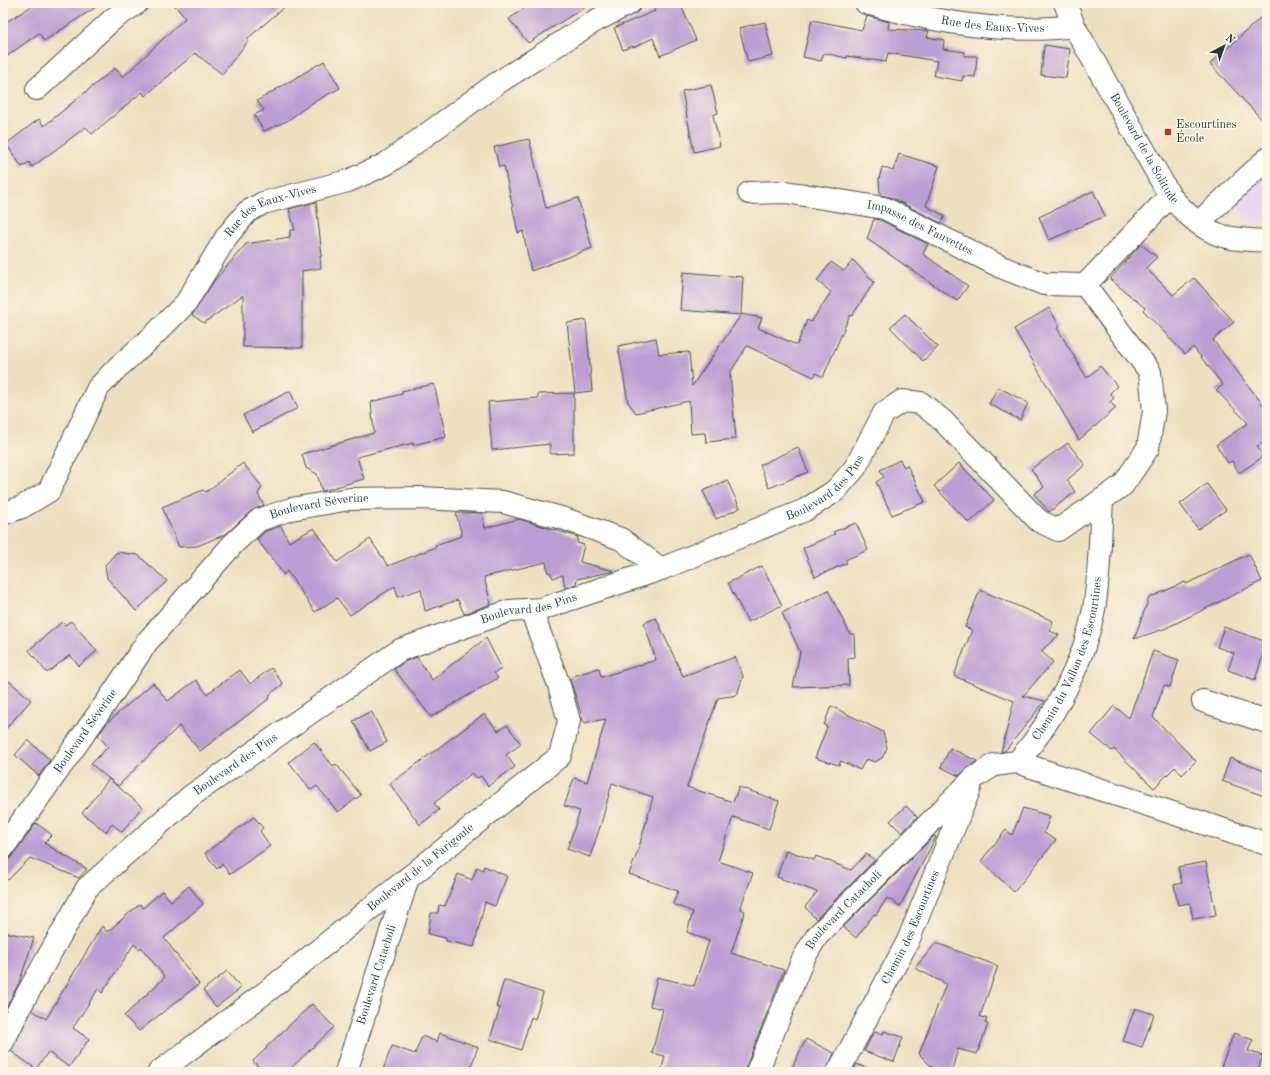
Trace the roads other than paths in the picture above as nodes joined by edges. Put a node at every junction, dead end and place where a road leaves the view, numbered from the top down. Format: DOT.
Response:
graph roads {
  1 [pos="136,3"];
  2 [pos="630,3"];
  3 [pos="866,3"];
  4 [pos="1072,11"];
  5 [pos="37,89"];
  6 [pos="1267,159"];
  7 [pos="749,193"];
  8 [pos="1170,196"];
  9 [pos="1198,224"];
  10 [pos="1267,241"];
  11 [pos="1085,285"];
  12 [pos="1102,500"];
  13 [pos="3,514"];
  14 [pos="661,569"];
  15 [pos="530,610"];
  16 [pos="1203,701"];
  17 [pos="1267,722"];
  18 [pos="1017,762"];
  19 [pos="974,778"];
  20 [pos="1267,844"];
  21 [pos="3,848"];
  22 [pos="408,878"];
  23 [pos="3,1042"];
  24 [pos="159,1072"];
  25 [pos="346,1072"];
  26 [pos="757,1072"];
  27 [pos="838,1072"];
  1 -- 5 [label="street"];
  2 -- 13 [label="street, Rue des Eaux-Vives"];
  3 -- 4 [label="street, Rue des Eaux-Vives"];
  4 -- 8 [label="street, Boulevard de la Solitude"];
  6 -- 9 [label="street"];
  7 -- 11 [label="street, Impasse des Fauvettes"];
  8 -- 9 [label="street, Boulevard de la Solitude"];
  8 -- 11 [label="street"];
  9 -- 10 [label="street, Boulevard de la Solitude"];
  11 -- 12 [label="street"];
  12 -- 14 [label="street, Boulevard des Pins"];
  12 -- 18 [label="street, Chemin du Vallon des Escourtines"];
  14 -- 15 [label="street, Boulevard des Pins"];
  14 -- 21 [label="street, Boulevard Séverine"];
  15 -- 22 [label="street, Boulevard de la Farigoule"];
  15 -- 23 [label="street, Boulevard des Pins"];
  16 -- 17 [label="street"];
  18 -- 19 [label="street"];
  18 -- 20 [label="street"];
  19 -- 26 [label="street, Boulevard Catacholi"];
  19 -- 27 [label="street, Chemin des Escourtines"];
  22 -- 24 [label="street, Boulevard de la Farigoule"];
  22 -- 25 [label="street, Boulevard Catacholi"];
}
